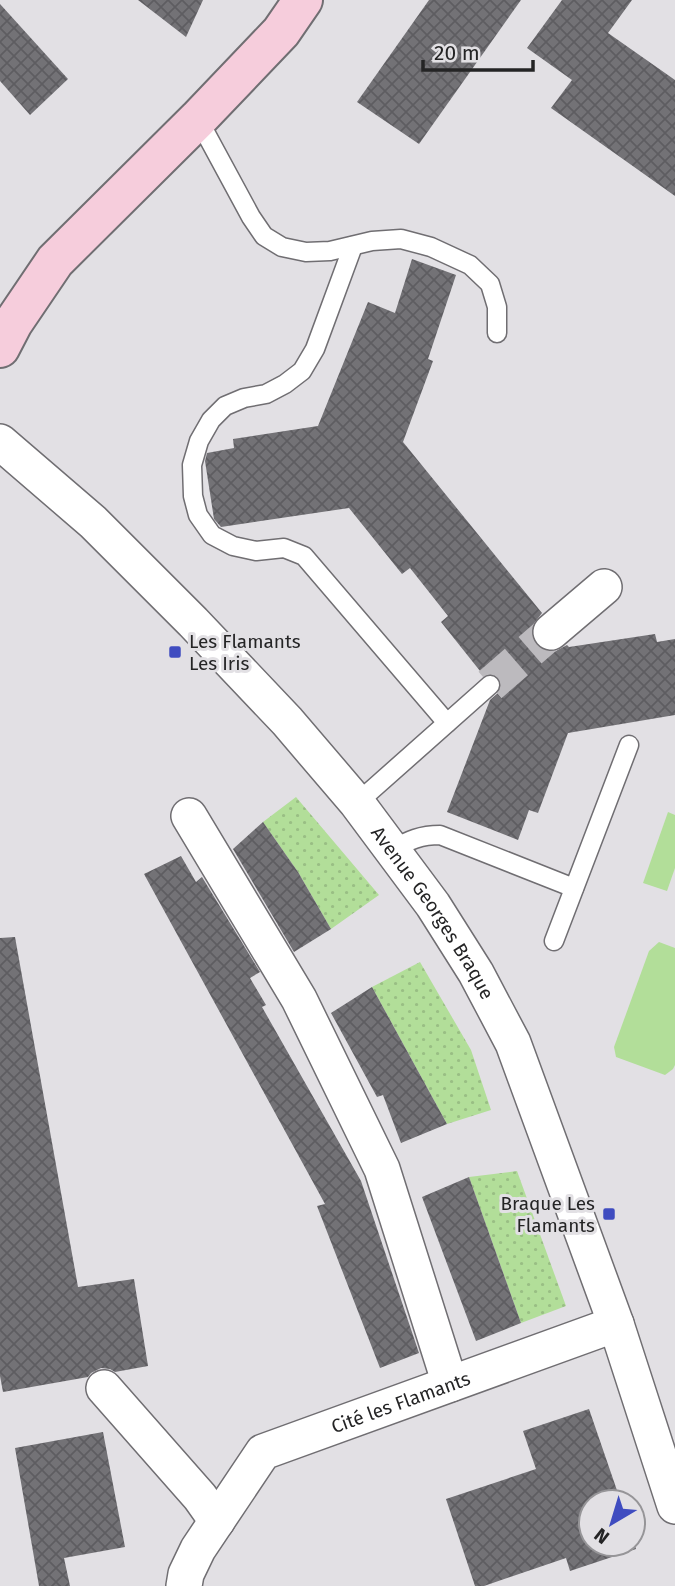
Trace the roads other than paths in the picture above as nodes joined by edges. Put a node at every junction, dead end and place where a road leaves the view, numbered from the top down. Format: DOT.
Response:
graph roads {
  1 [pos="303,0"];
  2 [pos="198,119"];
  3 [pos="353,246"];
  4 [pos="497,332"];
  5 [pos="0,348"];
  6 [pos="0,442"];
  7 [pos="604,587"];
  8 [pos="551,632"];
  9 [pos="490,685"];
  10 [pos="447,723"];
  11 [pos="629,745"];
  12 [pos="357,803"];
  13 [pos="189,816"];
  14 [pos="392,850"];
  15 [pos="574,888"];
  16 [pos="554,941"];
  17 [pos="616,1324"];
  18 [pos="450,1384"];
  19 [pos="104,1388"];
  20 [pos="675,1506"];
  21 [pos="217,1521"];
  22 [pos="184,1586"];
  1 -- 2 [label="main road"];
  2 -- 3 [label="lane"];
  2 -- 5 [label="main road"];
  3 -- 4 [label="lane"];
  3 -- 10 [label="lane"];
  6 -- 12 [label="street, Avenue Georges Braque"];
  7 -- 8 [label="street"];
  9 -- 10 [label="lane"];
  10 -- 12 [label="lane"];
  11 -- 15 [label="lane"];
  12 -- 14 [label="street, Avenue Georges Braque"];
  13 -- 18 [label="street"];
  14 -- 15 [label="lane"];
  14 -- 17 [label="street, Avenue Georges Braque"];
  15 -- 16 [label="lane"];
  17 -- 18 [label="street, Cité les Flamants"];
  17 -- 20 [label="street, Avenue Georges Braque"];
  18 -- 21 [label="street, Cité les Flamants"];
  19 -- 21 [label="street"];
  21 -- 22 [label="street, Cité les Flamants"];
}
